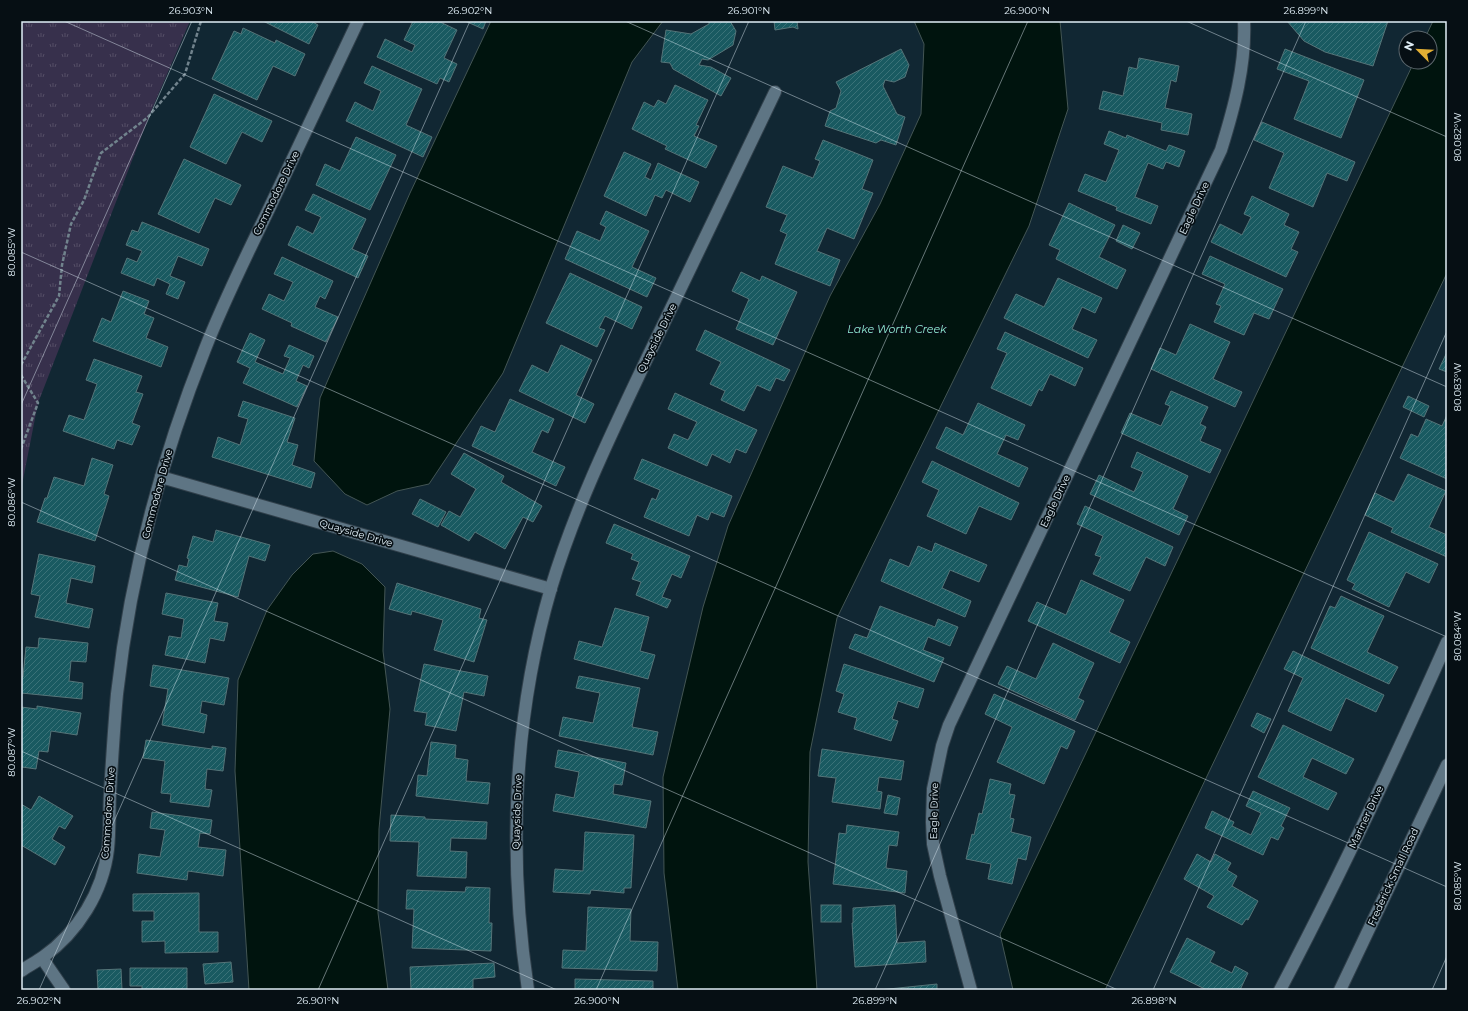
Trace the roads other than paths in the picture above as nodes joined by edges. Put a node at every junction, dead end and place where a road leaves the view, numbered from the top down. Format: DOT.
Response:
graph roads {
  1 [pos="358,21"];
  2 [pos="1244,21"];
  3 [pos="775,92"];
  4 [pos="161,477"];
  5 [pos="551,589"];
  6 [pos="1447,642"];
  7 [pos="1447,765"];
  8 [pos="42,958"];
  9 [pos="21,971"];
  10 [pos="64,990"];
  11 [pos="528,990"];
  12 [pos="971,990"];
  13 [pos="1280,990"];
  14 [pos="1340,990"];
  1 -- 4 [label="street, Commodore Drive"];
  2 -- 12 [label="street, Eagle Drive"];
  3 -- 5 [label="street, Quayside Drive"];
  4 -- 5 [label="street, Quayside Drive"];
  4 -- 8 [label="street, Commodore Drive"];
  5 -- 11 [label="street, Quayside Drive"];
  6 -- 13 [label="street, Mariner Drive"];
  7 -- 14 [label="street, Frederick Small Road"];
  8 -- 9 [label="street, Commodore Drive"];
  8 -- 10 [label="street"];
}
